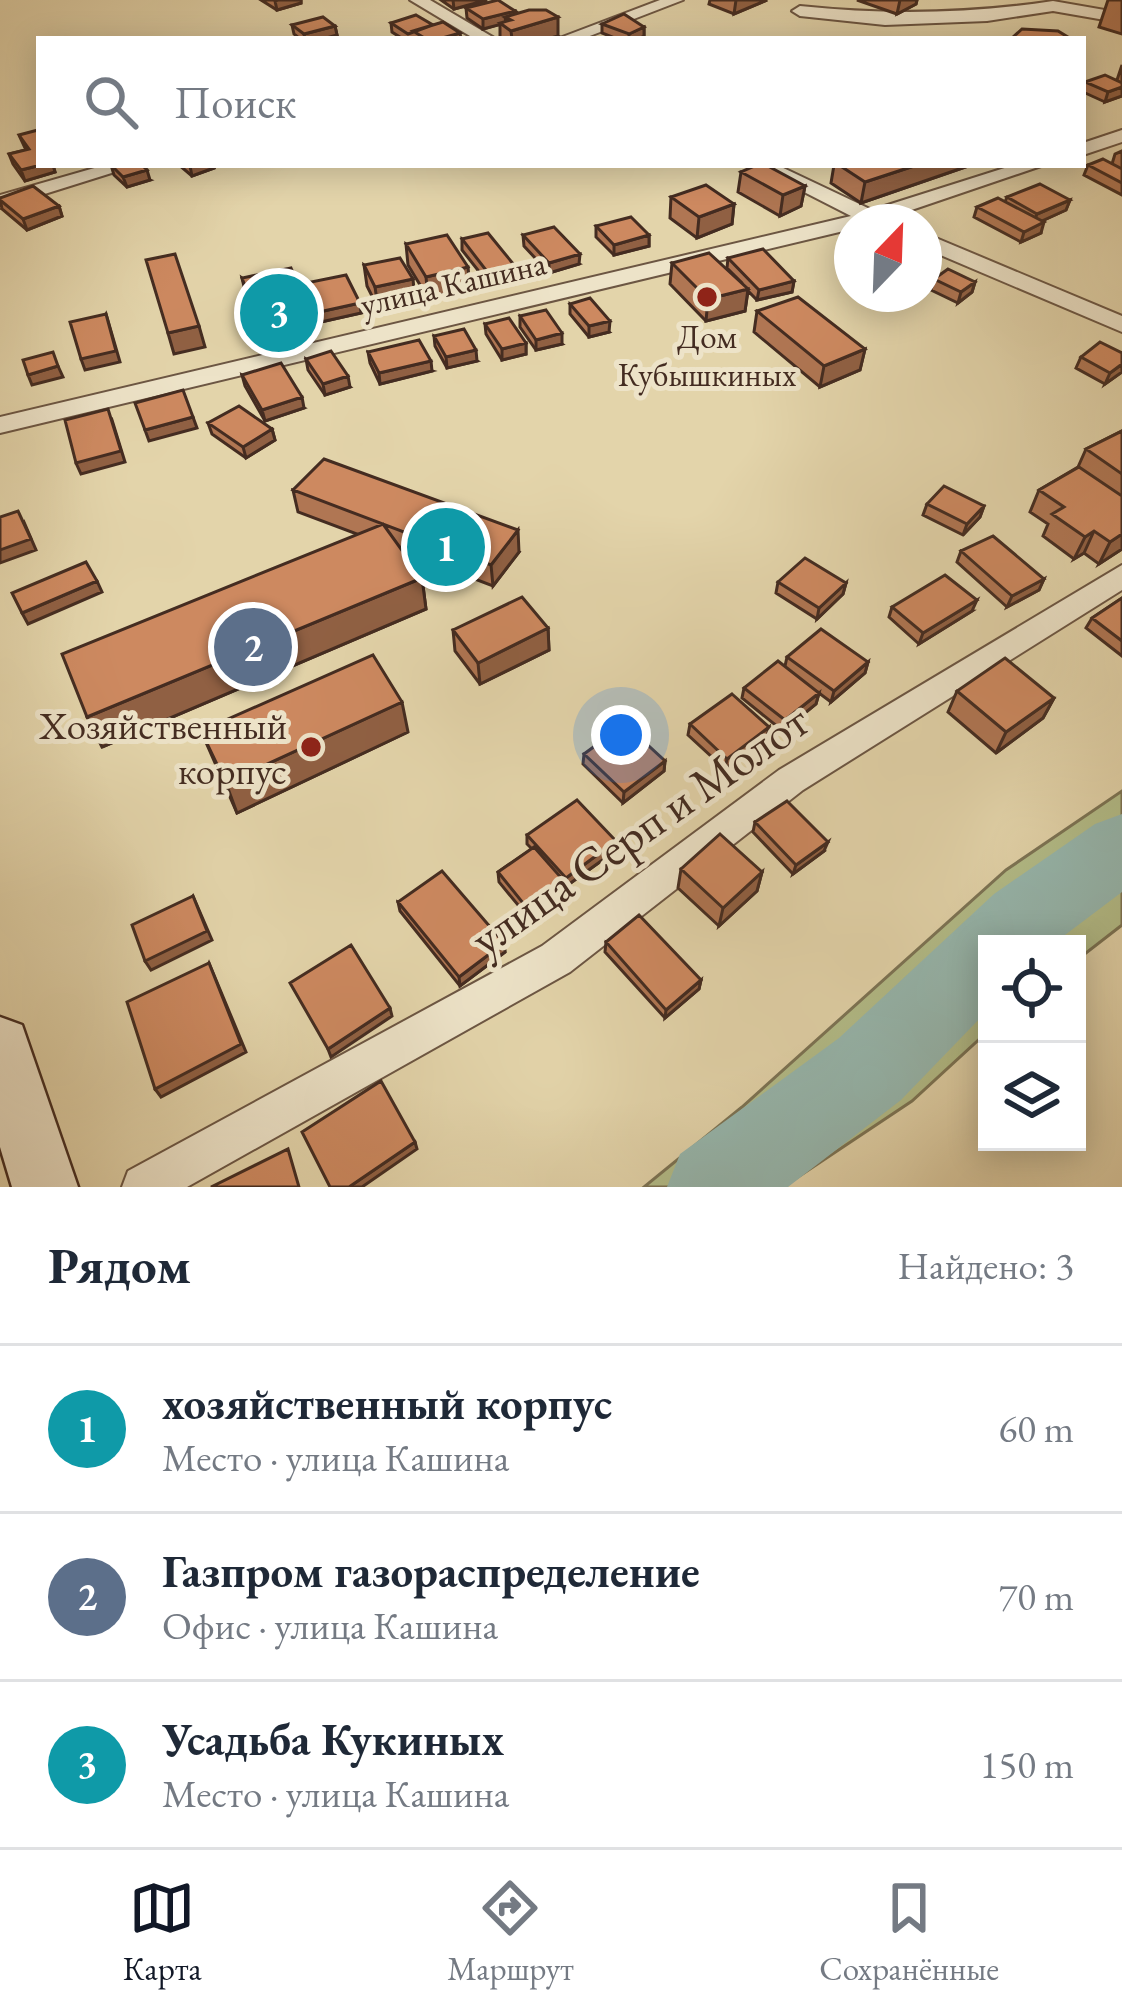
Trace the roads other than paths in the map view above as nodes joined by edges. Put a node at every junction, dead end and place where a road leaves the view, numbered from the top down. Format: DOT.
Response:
graph roads {
  1 [pos="418,0"];
  2 [pos="675,0"];
  3 [pos="800,11"];
  4 [pos="1122,18"];
  5 [pos="482,36"];
  6 [pos="574,36"];
  7 [pos="1122,136"];
  8 [pos="1086,148"];
  9 [pos="117,168"];
  10 [pos="767,168"];
  11 [pos="1025,168"];
  12 [pos="0,202"];
  13 [pos="834,204"];
  14 [pos="916,204"];
  15 [pos="834,228"];
  16 [pos="942,248"];
  17 [pos="1122,325"];
  18 [pos="0,425"];
  19 [pos="1122,576"];
  20 [pos="0,1047"];
  21 [pos="45,1187"];
  22 [pos="144,1187"];
  1 -- 5 [label="street"];
  2 -- 6 [label="street"];
  3 -- 4 [label="street"];
  7 -- 8 [label="street"];
  9 -- 12 [label="street"];
  10 -- 13 [label="street"];
  11 -- 14 [label="street, улица Кашина"];
  15 -- 18 [label="street, улица Кашина"];
  16 -- 17 [label="street"];
  19 -- 22 [label="street, улица Серп и Молот"];
  20 -- 21 [label="street"];
}
